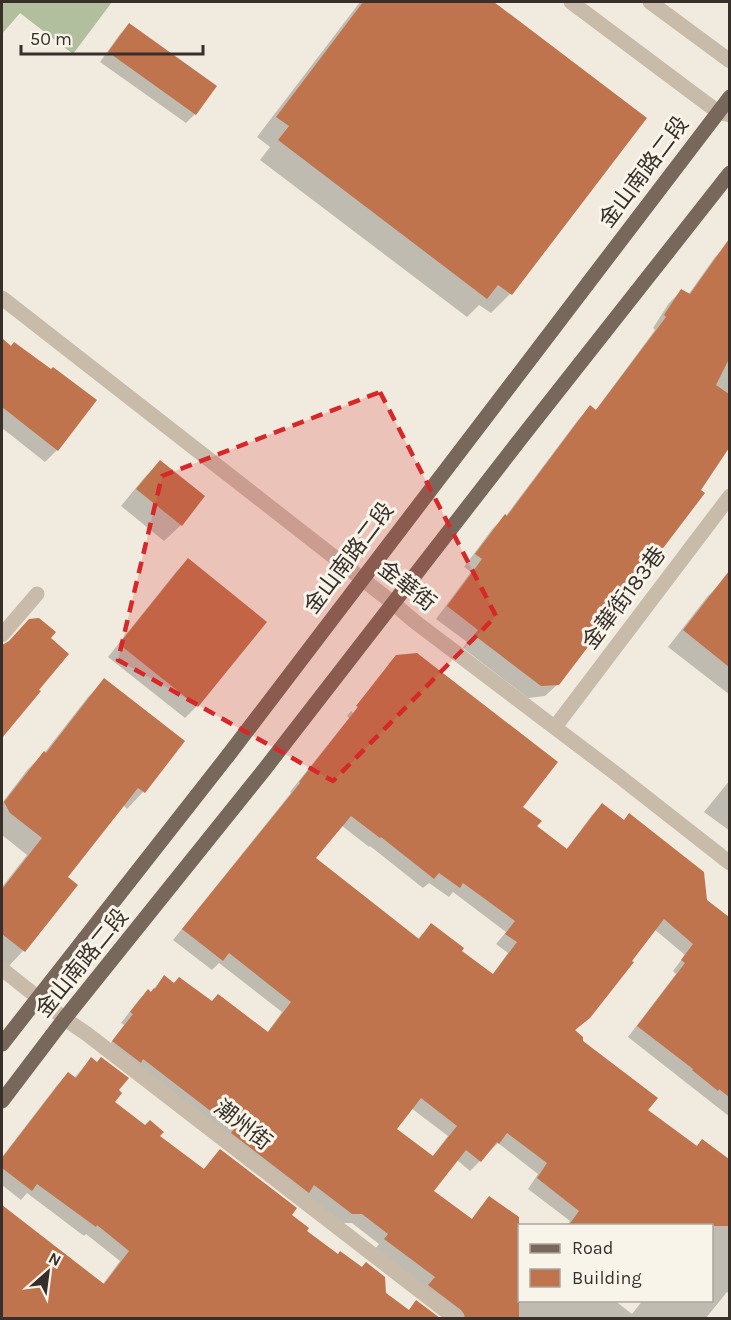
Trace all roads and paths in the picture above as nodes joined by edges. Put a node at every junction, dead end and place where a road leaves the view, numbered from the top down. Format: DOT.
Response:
graph roads {
  1 [pos="571,2"];
  2 [pos="650,2"];
  3 [pos="729,61"];
  4 [pos="729,97"];
  5 [pos="724,114"];
  6 [pos="729,173"];
  7 [pos="2,298"];
  8 [pos="729,496"];
  9 [pos="362,579"];
  10 [pos="37,594"];
  11 [pos="393,603"];
  12 [pos="2,635"];
  13 [pos="555,727"];
  14 [pos="729,863"];
  15 [pos="2,969"];
  16 [pos="38,998"];
  17 [pos="65,1019"];
  18 [pos="2,1044"];
  19 [pos="2,1101"];
  20 [pos="455,1318"];
  1 -- 5 [label="street"];
  2 -- 3 [label="street"];
  4 -- 5 [label="main road, 金山南路二段"];
  5 -- 9 [label="main road, 金山南路二段"];
  6 -- 11 [label="main road, 金山南路二段"];
  7 -- 9 [label="street, 金華街"];
  8 -- 13 [label="street, 金華街183巷"];
  9 -- 11 [label="street, 金華街"];
  9 -- 16 [label="main road, 金山南路二段"];
  10 -- 12 [label="street"];
  11 -- 13 [label="street, 金華街"];
  11 -- 17 [label="main road, 金山南路二段"];
  13 -- 14 [label="street, 金華街"];
  15 -- 16 [label="street, 潮州街"];
  16 -- 17 [label="street, 潮州街"];
  16 -- 18 [label="main road, 金山南路二段"];
  17 -- 19 [label="main road, 金山南路二段"];
  17 -- 20 [label="street, 潮州街"];
}
